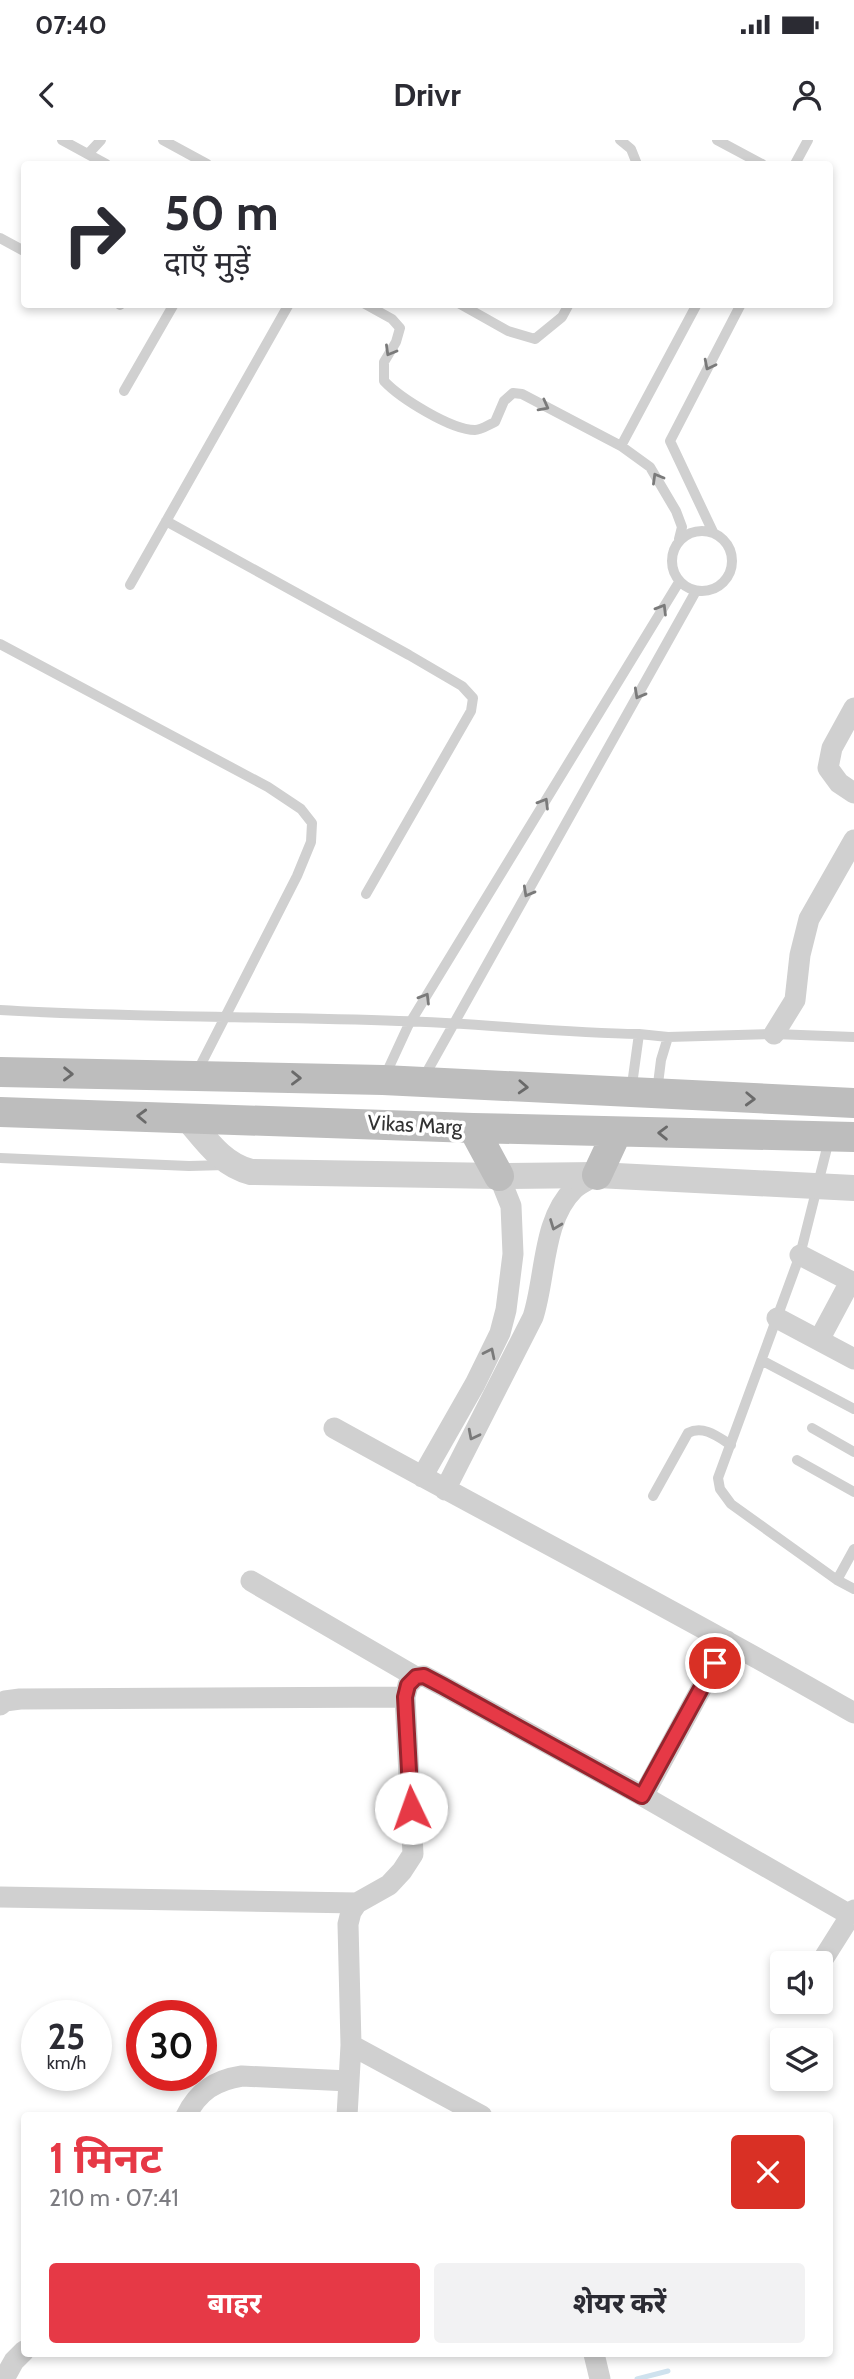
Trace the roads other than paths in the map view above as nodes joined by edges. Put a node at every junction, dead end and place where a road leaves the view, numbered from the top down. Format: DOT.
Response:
graph roads {
  1 [pos="62,140"];
  2 [pos="101,140"];
  3 [pos="163,140"];
  4 [pos="620,140"];
  5 [pos="717,140"];
  6 [pos="808,140"];
  7 [pos="88,154"];
  8 [pos="101,161"];
  9 [pos="202,161"];
  10 [pos="635,161"];
  11 [pos="756,161"];
  12 [pos="797,161"];
  13 [pos="0,238"];
  14 [pos="21,249"];
  15 [pos="172,308"];
  16 [pos="287,308"];
  17 [pos="372,308"];
  18 [pos="467,308"];
  19 [pos="567,308"];
  20 [pos="695,308"];
  21 [pos="739,308"];
  22 [pos="124,391"];
  23 [pos="621,446"];
  24 [pos="166,521"];
  25 [pos="713,532"];
  26 [pos="679,539"];
  27 [pos="680,582"];
  28 [pos="130,585"];
  29 [pos="696,592"];
  30 [pos="0,644"];
  31 [pos="854,708"];
  32 [pos="854,793"];
  33 [pos="854,840"];
  34 [pos="366,894"];
  35 [pos="0,1010"];
  36 [pos="223,1017"];
  37 [pos="411,1021"];
  38 [pos="453,1025"];
  39 [pos="639,1034"];
  40 [pos="774,1034"];
  41 [pos="668,1037"];
  42 [pos="854,1037"];
  43 [pos="0,1072"];
  44 [pos="195,1076"];
  45 [pos="383,1080"];
  46 [pos="421,1082"];
  47 [pos="644,1094"];
  48 [pos="854,1103"];
  49 [pos="0,1112"];
  50 [pos="187,1118"];
  51 [pos="473,1128"];
  52 [pos="617,1132"];
  53 [pos="842,1137"];
  54 [pos="0,1158"];
  55 [pos="232,1165"];
  56 [pos="597,1175"];
  57 [pos="499,1176"];
  58 [pos="817,1186"];
  59 [pos="854,1188"];
  60 [pos="800,1255"];
  61 [pos="510,1273"];
  62 [pos="542,1276"];
  63 [pos="852,1282"];
  64 [pos="777,1318"];
  65 [pos="819,1340"];
  66 [pos="851,1351"];
  67 [pos="763,1361"];
  68 [pos="854,1409"];
  69 [pos="334,1428"];
  70 [pos="812,1429"];
  71 [pos="731,1445"];
  72 [pos="854,1452"];
  73 [pos="797,1460"];
  74 [pos="422,1477"];
  75 [pos="445,1490"];
  76 [pos="854,1492"];
  77 [pos="653,1496"];
  78 [pos="854,1549"];
  79 [pos="837,1580"];
  80 [pos="251,1581"];
  81 [pos="854,1589"];
  82 [pos="727,1642"];
  83 [pos="416,1677"];
  84 [pos="405,1697"];
  85 [pos="0,1705"];
  86 [pos="854,1713"];
  87 [pos="642,1796"];
  88 [pos="0,1897"];
  89 [pos="357,1903"];
  90 [pos="852,1912"];
  91 [pos="828,1951"];
  92 [pos="351,2045"];
  93 [pos="349,2081"];
  94 [pos="189,2112"];
  95 [pos="347,2112"];
  96 [pos="475,2112"];
  97 [pos="21,2354"];
  98 [pos="4,2379"];
  1 -- 7 [label="lane"];
  2 -- 7 [label="lane"];
  3 -- 9 [label="lane"];
  4 -- 10 [label="lane"];
  5 -- 11 [label="lane"];
  6 -- 12 [label="lane"];
  7 -- 8 [label="lane"];
  13 -- 14 [label="lane"];
  15 -- 22 [label="lane"];
  16 -- 24 [label="lane"];
  17 -- 23 [label="lane, one-way"];
  18 -- 19 [label="lane"];
  20 -- 23 [label="lane"];
  21 -- 25 [label="lane, one-way"];
  26 -- 23 [label="lane, one-way"];
  24 -- 28 [label="lane"];
  24 -- 34 [label="lane"];
  25 -- 26 [label="lane"];
  25 -- 29 [label="lane"];
  26 -- 27 [label="lane"];
  27 -- 29 [label="lane"];
  37 -- 27 [label="lane, one-way"];
  29 -- 38 [label="lane, one-way"];
  30 -- 36 [label="lane"];
  31 -- 32 [label="street"];
  33 -- 40 [label="street"];
  35 -- 36 [label="lane"];
  36 -- 37 [label="lane"];
  36 -- 44 [label="lane"];
  37 -- 38 [label="lane"];
  37 -- 45 [label="lane"];
  38 -- 39 [label="lane"];
  38 -- 46 [label="lane"];
  39 -- 41 [label="lane"];
  39 -- 47 [label="lane"];
  40 -- 41 [label="lane"];
  40 -- 42 [label="lane"];
  41 -- 47 [label="lane"];
  43 -- 44 [label="main road, one-way"];
  44 -- 45 [label="main road, one-way"];
  45 -- 46 [label="main road"];
  46 -- 47 [label="main road, one-way"];
  47 -- 48 [label="main road, one-way"];
  50 -- 49 [label="main road, Vikas Marg, one-way"];
  50 -- 51 [label="main road, Vikas Marg"];
  50 -- 55 [label="street"];
  51 -- 52 [label="main road, Vikas Marg"];
  51 -- 57 [label="main road"];
  53 -- 52 [label="main road, Vikas Marg, one-way"];
  52 -- 56 [label="main road"];
  53 -- 58 [label="lane"];
  54 -- 55 [label="lane"];
  55 -- 57 [label="street"];
  56 -- 57 [label="street"];
  56 -- 58 [label="street"];
  56 -- 62 [label="street, one-way"];
  57 -- 61 [label="street"];
  58 -- 59 [label="street"];
  58 -- 60 [label="lane"];
  60 -- 63 [label="street"];
  60 -- 64 [label="lane"];
  61 -- 62 [label="street"];
  74 -- 61 [label="street, one-way"];
  62 -- 75 [label="street, one-way"];
  63 -- 65 [label="street"];
  64 -- 65 [label="street"];
  64 -- 67 [label="lane"];
  65 -- 66 [label="street"];
  67 -- 68 [label="lane"];
  67 -- 71 [label="lane"];
  69 -- 74 [label="street"];
  70 -- 72 [label="lane"];
  71 -- 77 [label="lane"];
  71 -- 79 [label="lane"];
  73 -- 76 [label="lane"];
  74 -- 75 [label="street"];
  75 -- 82 [label="street"];
  78 -- 79 [label="lane"];
  79 -- 81 [label="lane"];
  80 -- 83 [label="street"];
  82 -- 86 [label="street"];
  82 -- 87 [label="street"];
  83 -- 84 [label="street"];
  83 -- 87 [label="street"];
  84 -- 85 [label="street"];
  84 -- 89 [label="street"];
  87 -- 90 [label="street"];
  88 -- 89 [label="street"];
  89 -- 92 [label="street"];
  90 -- 91 [label="street"];
  92 -- 93 [label="street"];
  92 -- 96 [label="street"];
  93 -- 94 [label="street"];
  93 -- 95 [label="street"];
  97 -- 98 [label="street"];
}
